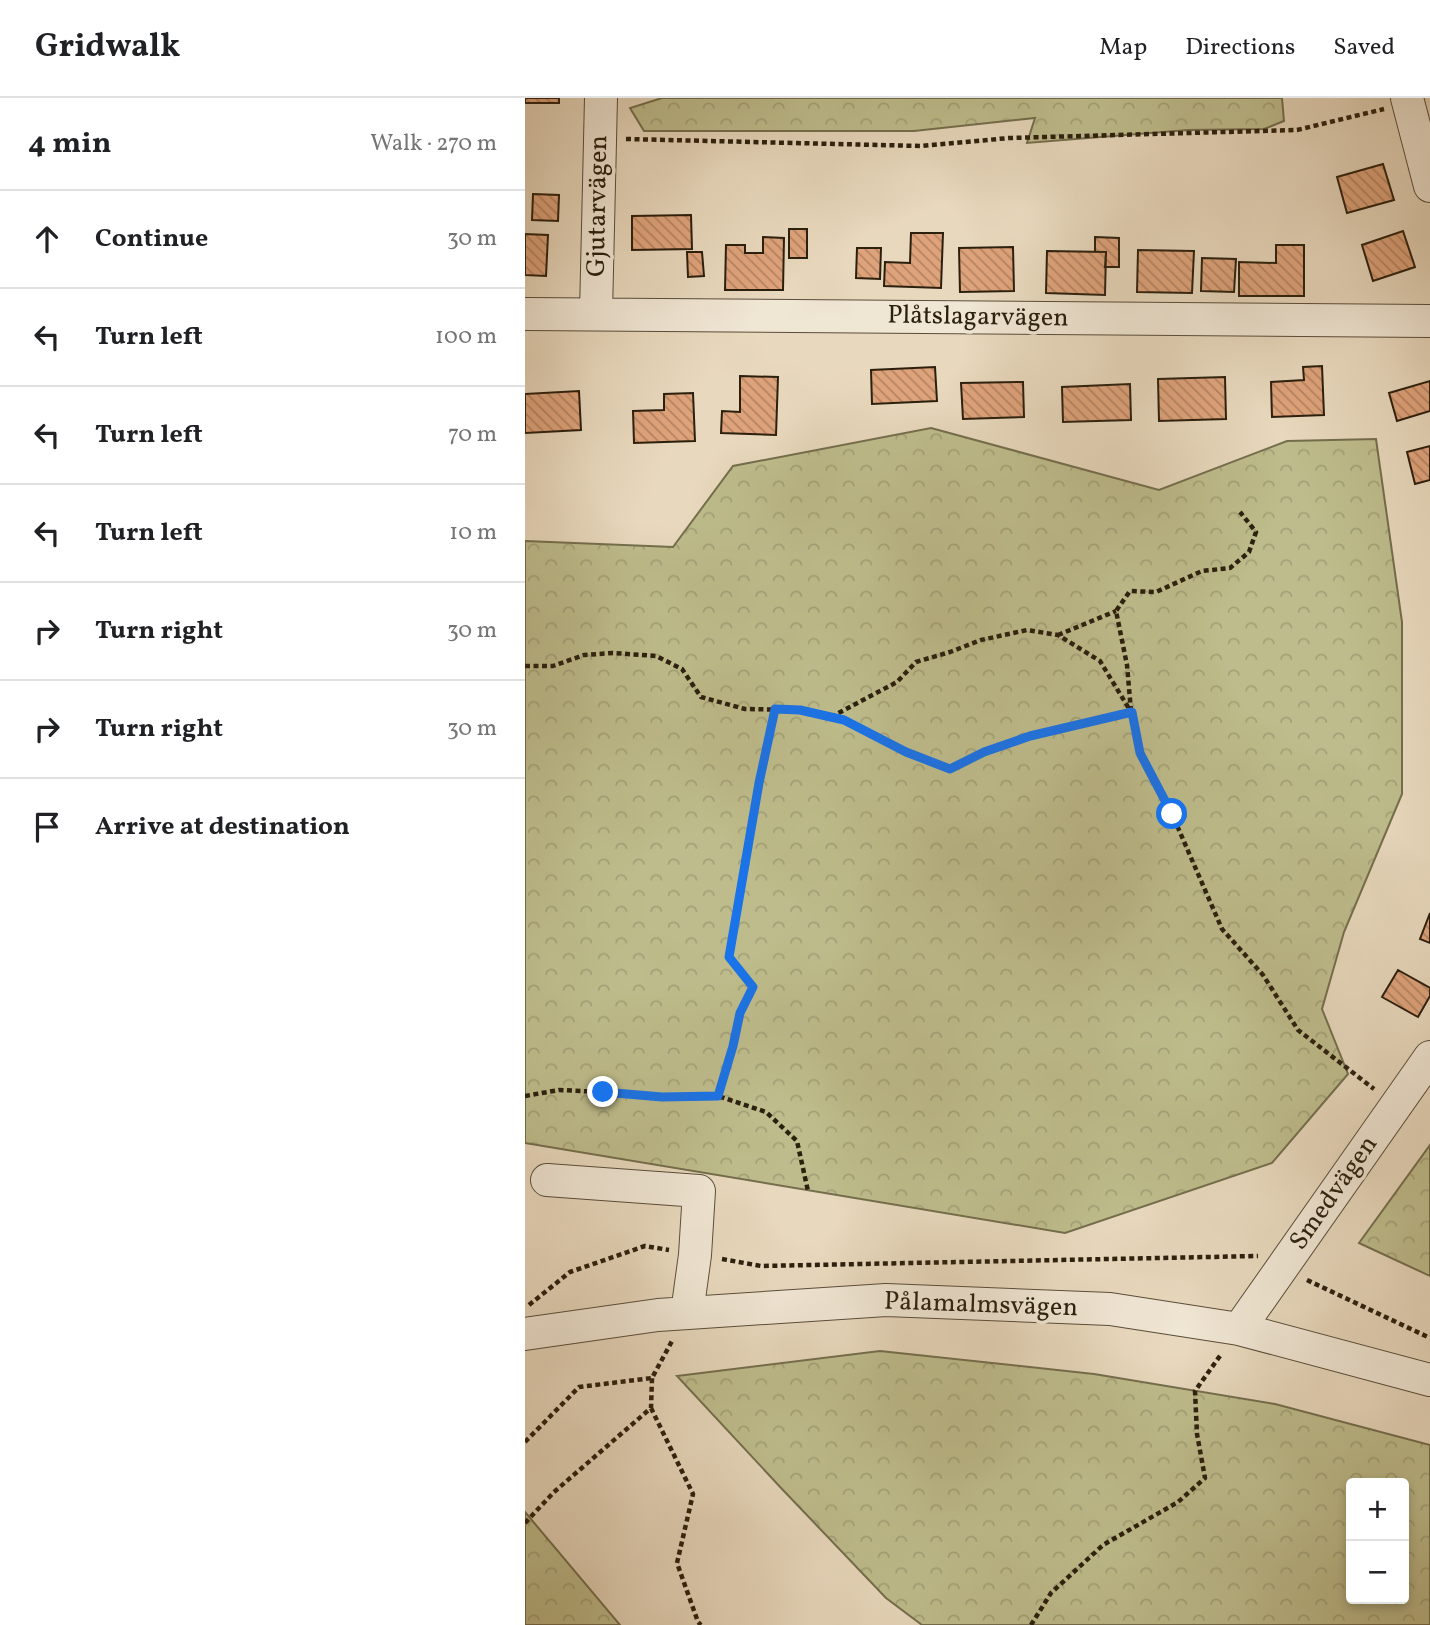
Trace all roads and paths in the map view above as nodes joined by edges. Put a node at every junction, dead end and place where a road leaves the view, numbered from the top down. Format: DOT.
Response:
graph roads {
  1 [pos="601,98"];
  2 [pos="1408,100"];
  3 [pos="600,138"];
  4 [pos="1430,186"];
  5 [pos="596,313"];
  6 [pos="525,314"];
  7 [pos="1430,321"];
  8 [pos="1241,512"];
  9 [pos="1116,611"];
  10 [pos="1058,635"];
  11 [pos="525,666"];
  12 [pos="775,709"];
  13 [pos="1132,712"];
  14 [pos="831,716"];
  15 [pos="1430,1057"];
  16 [pos="525,1096"];
  17 [pos="718,1096"];
  18 [pos="1396,1105"];
  19 [pos="547,1180"];
  20 [pos="808,1191"];
  21 [pos="695,1255"];
  22 [pos="1282,1268"];
  23 [pos="525,1308"];
  24 [pos="687,1313"];
  25 [pos="1239,1329"];
  26 [pos="525,1334"];
  27 [pos="1430,1338"];
  28 [pos="652,1378"];
  29 [pos="1430,1380"];
  30 [pos="651,1408"];
  31 [pos="525,1441"];
  32 [pos="525,1522"];
  33 [pos="701,1625"];
  34 [pos="1031,1625"];
  1 -- 3 [label="street, Gjutarvägen"];
  2 -- 3 [label="path"];
  2 -- 4 [label="street"];
  3 -- 5 [label="street, Gjutarvägen"];
  5 -- 6 [label="street, Plåtslagarvägen"];
  5 -- 7 [label="street, Plåtslagarvägen"];
  8 -- 9 [label="path"];
  9 -- 10 [label="path"];
  9 -- 13 [label="path"];
  10 -- 13 [label="path"];
  10 -- 14 [label="path"];
  11 -- 12 [label="path"];
  12 -- 14 [label="path"];
  12 -- 17 [label="path"];
  13 -- 14 [label="path"];
  13 -- 18 [label="path"];
  15 -- 18 [label="street, Smedvägen"];
  16 -- 17 [label="path"];
  17 -- 20 [label="path"];
  18 -- 22 [label="street, Smedvägen"];
  19 -- 21 [label="street"];
  21 -- 22 [label="path"];
  21 -- 23 [label="path"];
  21 -- 24 [label="street"];
  22 -- 25 [label="street, Smedvägen"];
  22 -- 27 [label="path"];
  24 -- 25 [label="street, Pålamalmsvägen"];
  24 -- 26 [label="street, Pålamalmsvägen"];
  24 -- 28 [label="path"];
  25 -- 29 [label="street, Pålamalmsvägen"];
  25 -- 34 [label="path"];
  28 -- 30 [label="path"];
  28 -- 31 [label="path"];
  30 -- 32 [label="path"];
  30 -- 33 [label="path"];
}
